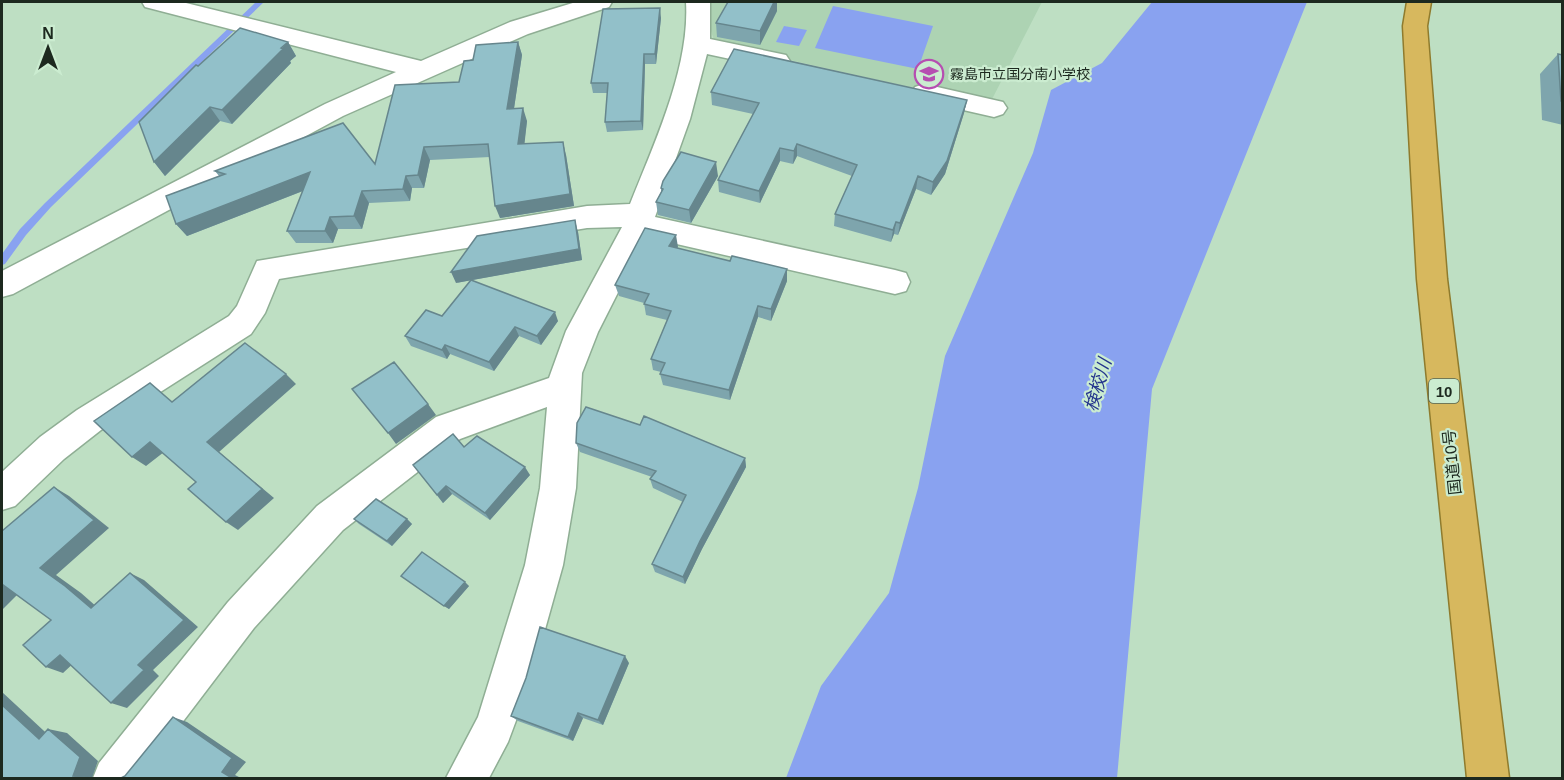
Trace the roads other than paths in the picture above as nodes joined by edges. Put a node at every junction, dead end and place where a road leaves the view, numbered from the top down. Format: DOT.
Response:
graph roads {
  1 [pos="154,2"];
  2 [pos="600,2"];
  3 [pos="698,2"];
  4 [pos="1419,2"];
  5 [pos="697,44"];
  6 [pos="800,66"];
  7 [pos="421,70"];
  8 [pos="903,88"];
  9 [pos="994,108"];
  10 [pos="639,220"];
  11 [pos="896,282"];
  12 [pos="2,285"];
  13 [pos="566,387"];
  14 [pos="2,494"];
  15 [pos="114,778"];
  16 [pos="467,778"];
  17 [pos="1488,778"];
  1 -- 7 [label="street"];
  2 -- 7 [label="street"];
  3 -- 5 [label="street"];
  4 -- 17 [label="highway, 国道10号 / 10"];
  5 -- 6 [label="street"];
  5 -- 10 [label="street"];
  7 -- 12 [label="street"];
  8 -- 9 [label="street"];
  10 -- 11 [label="street"];
  10 -- 13 [label="street"];
  10 -- 14 [label="street"];
  13 -- 15 [label="street"];
  13 -- 16 [label="street"];
}
